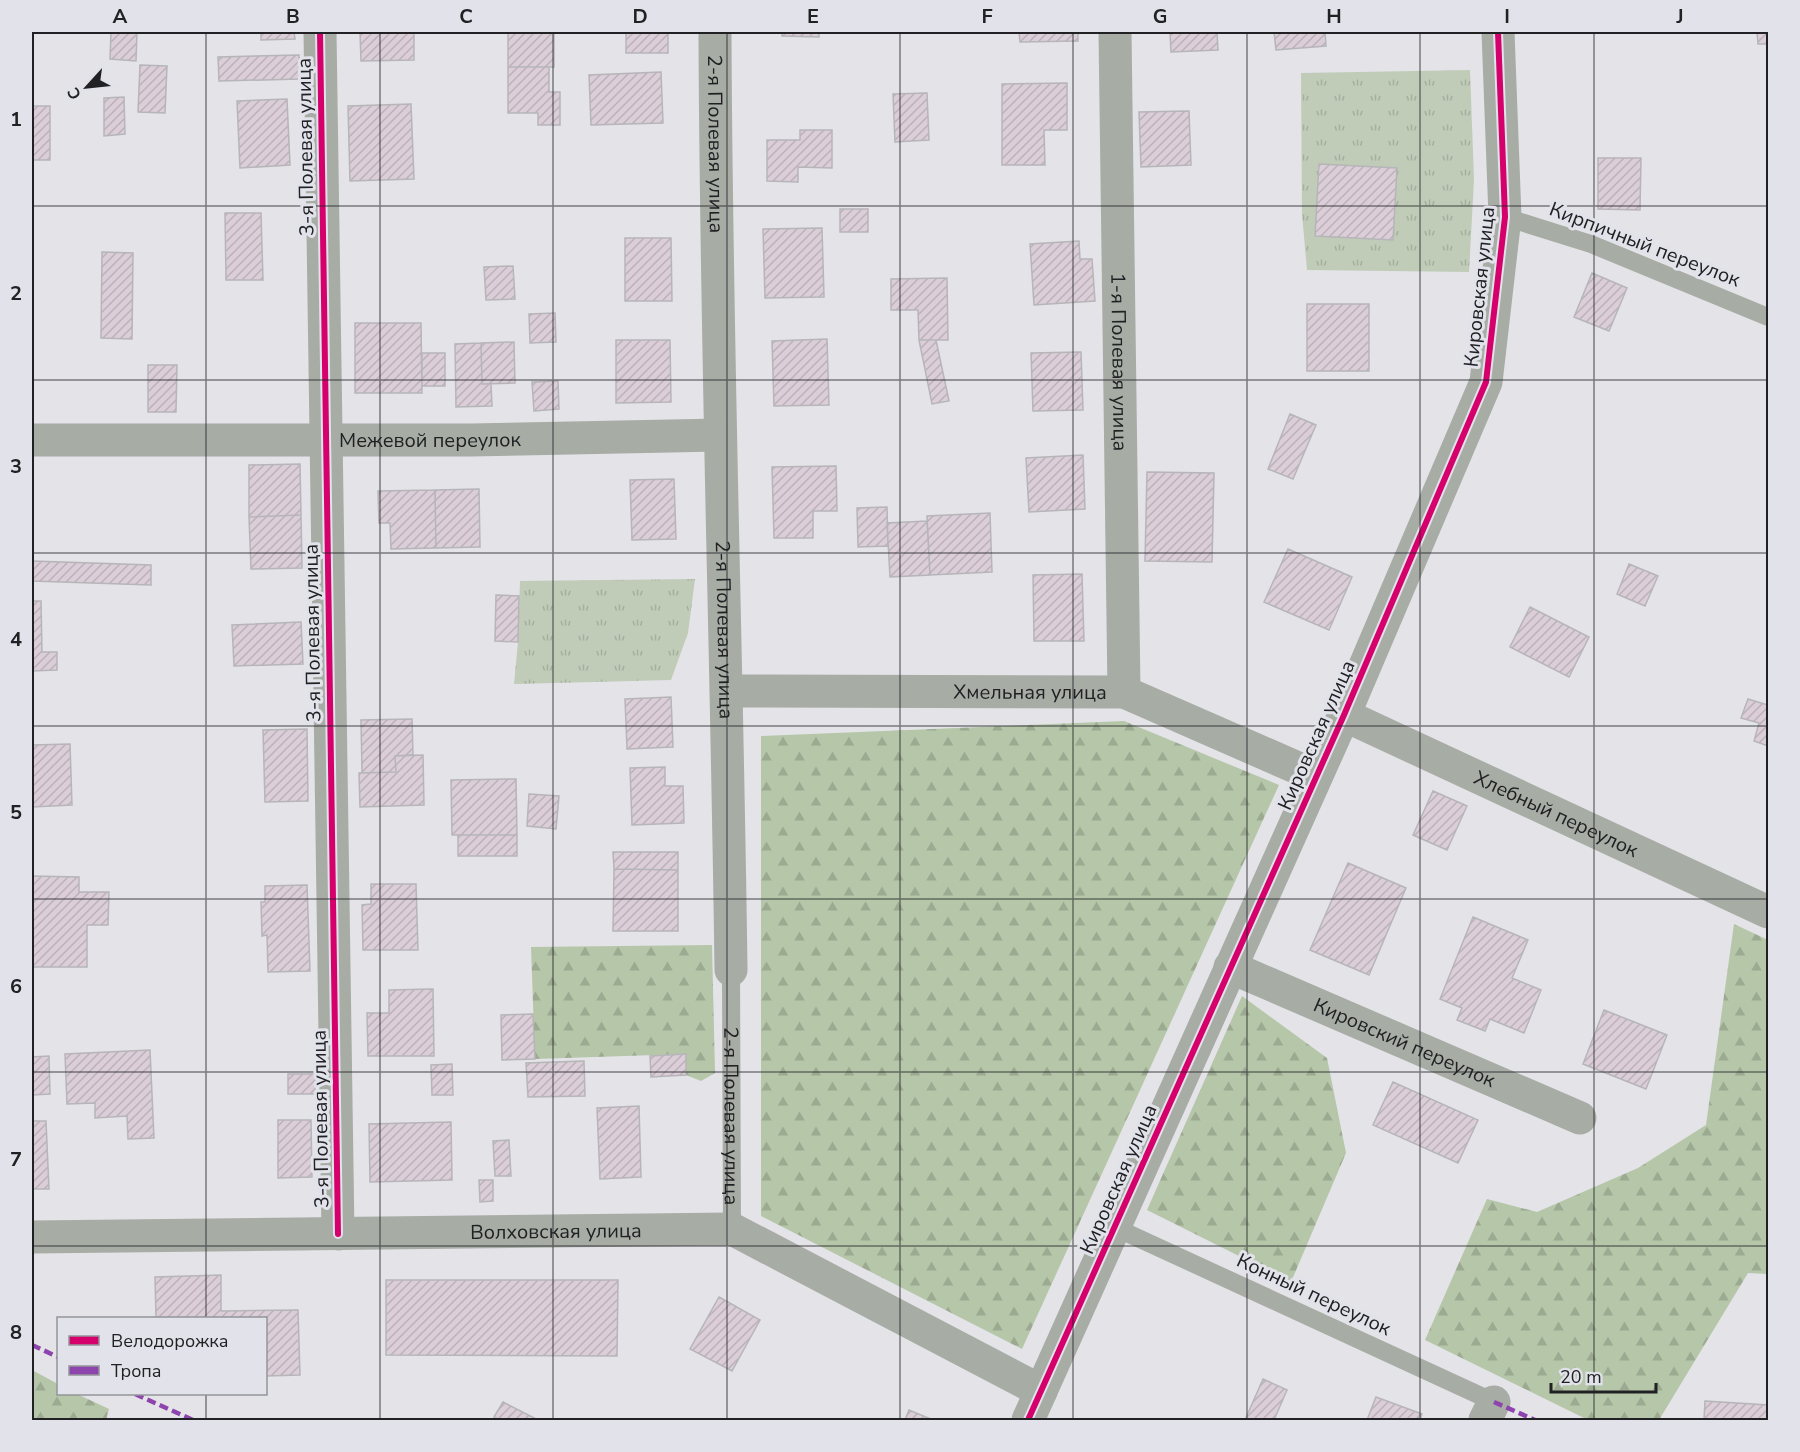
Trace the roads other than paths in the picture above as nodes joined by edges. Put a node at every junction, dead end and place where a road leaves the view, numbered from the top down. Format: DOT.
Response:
graph roads {
  1 [pos="320,32"];
  2 [pos="715,32"];
  3 [pos="1115,32"];
  4 [pos="1498,32"];
  5 [pos="1504,217"];
  6 [pos="1768,317"];
  7 [pos="720,435"];
  8 [pos="326,439"];
  9 [pos="32,440"];
  10 [pos="727,691"];
  11 [pos="1124,692"];
  12 [pos="1344,715"];
  13 [pos="1316,776"];
  14 [pos="1768,912"];
  15 [pos="1230,967"];
  16 [pos="731,970"];
  17 [pos="1580,1118"];
  18 [pos="1114,1227"];
  19 [pos="732,1229"];
  20 [pos="338,1234"];
  21 [pos="32,1237"];
  22 [pos="1034,1406"];
  23 [pos="1490,1411"];
  1 -- 8 [label="street, 3-я Полевая улица"];
  2 -- 7 [label="street, 2-я Полевая улица"];
  3 -- 11 [label="street, 1-я Полевая улица"];
  4 -- 5 [label="street, Кировская улица"];
  5 -- 6 [label="lane, Кирпичный переулок"];
  5 -- 12 [label="street, Кировская улица"];
  7 -- 8 [label="street, Межевой переулок"];
  7 -- 10 [label="street, 2-я Полевая улица"];
  8 -- 9 [label="street, Межевой переулок"];
  8 -- 20 [label="street, 3-я Полевая улица"];
  10 -- 11 [label="street, Хмельная улица"];
  10 -- 16 [label="street, 2-я Полевая улица"];
  11 -- 13 [label="street, Хмельная улица"];
  12 -- 13 [label="street, Кировская улица"];
  12 -- 14 [label="street, Хлебный переулок"];
  13 -- 15 [label="street, Кировская улица"];
  15 -- 17 [label="street, Кировский переулок"];
  15 -- 18 [label="street, Кировская улица"];
  16 -- 19 [label="lane, 2-я Полевая улица"];
  18 -- 22 [label="street, Кировская улица"];
  18 -- 23 [label="lane, Конный переулок"];
  19 -- 20 [label="street, Волховская улица"];
  19 -- 22 [label="street, Волховская улица"];
  20 -- 21 [label="street, Волховская улица"];
}
